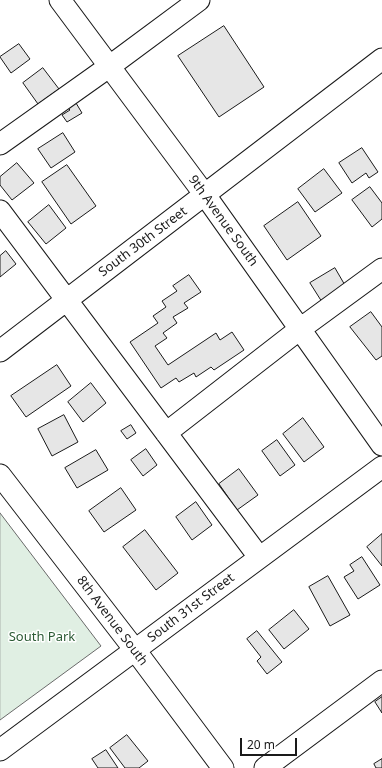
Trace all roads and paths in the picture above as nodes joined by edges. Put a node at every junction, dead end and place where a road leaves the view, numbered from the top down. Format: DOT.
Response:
graph roads {
  1 [pos="60,0"];
  2 [pos="200,0"];
  3 [pos="382,59"];
  4 [pos="110,66"];
  5 [pos="0,144"];
  6 [pos="205,195"];
  7 [pos="0,211"];
  8 [pos="382,269"];
  9 [pos="67,300"];
  10 [pos="300,329"];
  11 [pos="0,351"];
  12 [pos="166,432"];
  13 [pos="382,445"];
  14 [pos="382,467"];
  15 [pos="0,475"];
  16 [pos="259,558"];
  17 [pos="135,650"];
  18 [pos="382,681"];
  19 [pos="0,750"];
  20 [pos="223,768"];
  21 [pos="265,768"];
  1 -- 4 [label="street, 9th Avenue South"];
  2 -- 4 [label="street"];
  3 -- 6 [label="street, South 30th Street"];
  4 -- 5 [label="street"];
  4 -- 6 [label="street, 9th Avenue South"];
  6 -- 9 [label="street, South 30th Street"];
  6 -- 10 [label="street, 9th Avenue South"];
  7 -- 9 [label="street"];
  8 -- 10 [label="street"];
  9 -- 11 [label="street, South 30th Street"];
  9 -- 12 [label="street"];
  10 -- 12 [label="street"];
  10 -- 13 [label="street, 9th Avenue South"];
  12 -- 16 [label="street"];
  14 -- 16 [label="street, South 31st Street"];
  15 -- 17 [label="street, 8th Avenue South"];
  16 -- 17 [label="street, South 31st Street"];
  17 -- 19 [label="street, South 31st Street"];
  17 -- 20 [label="street, 8th Avenue South"];
  18 -- 21 [label="street"];
}
